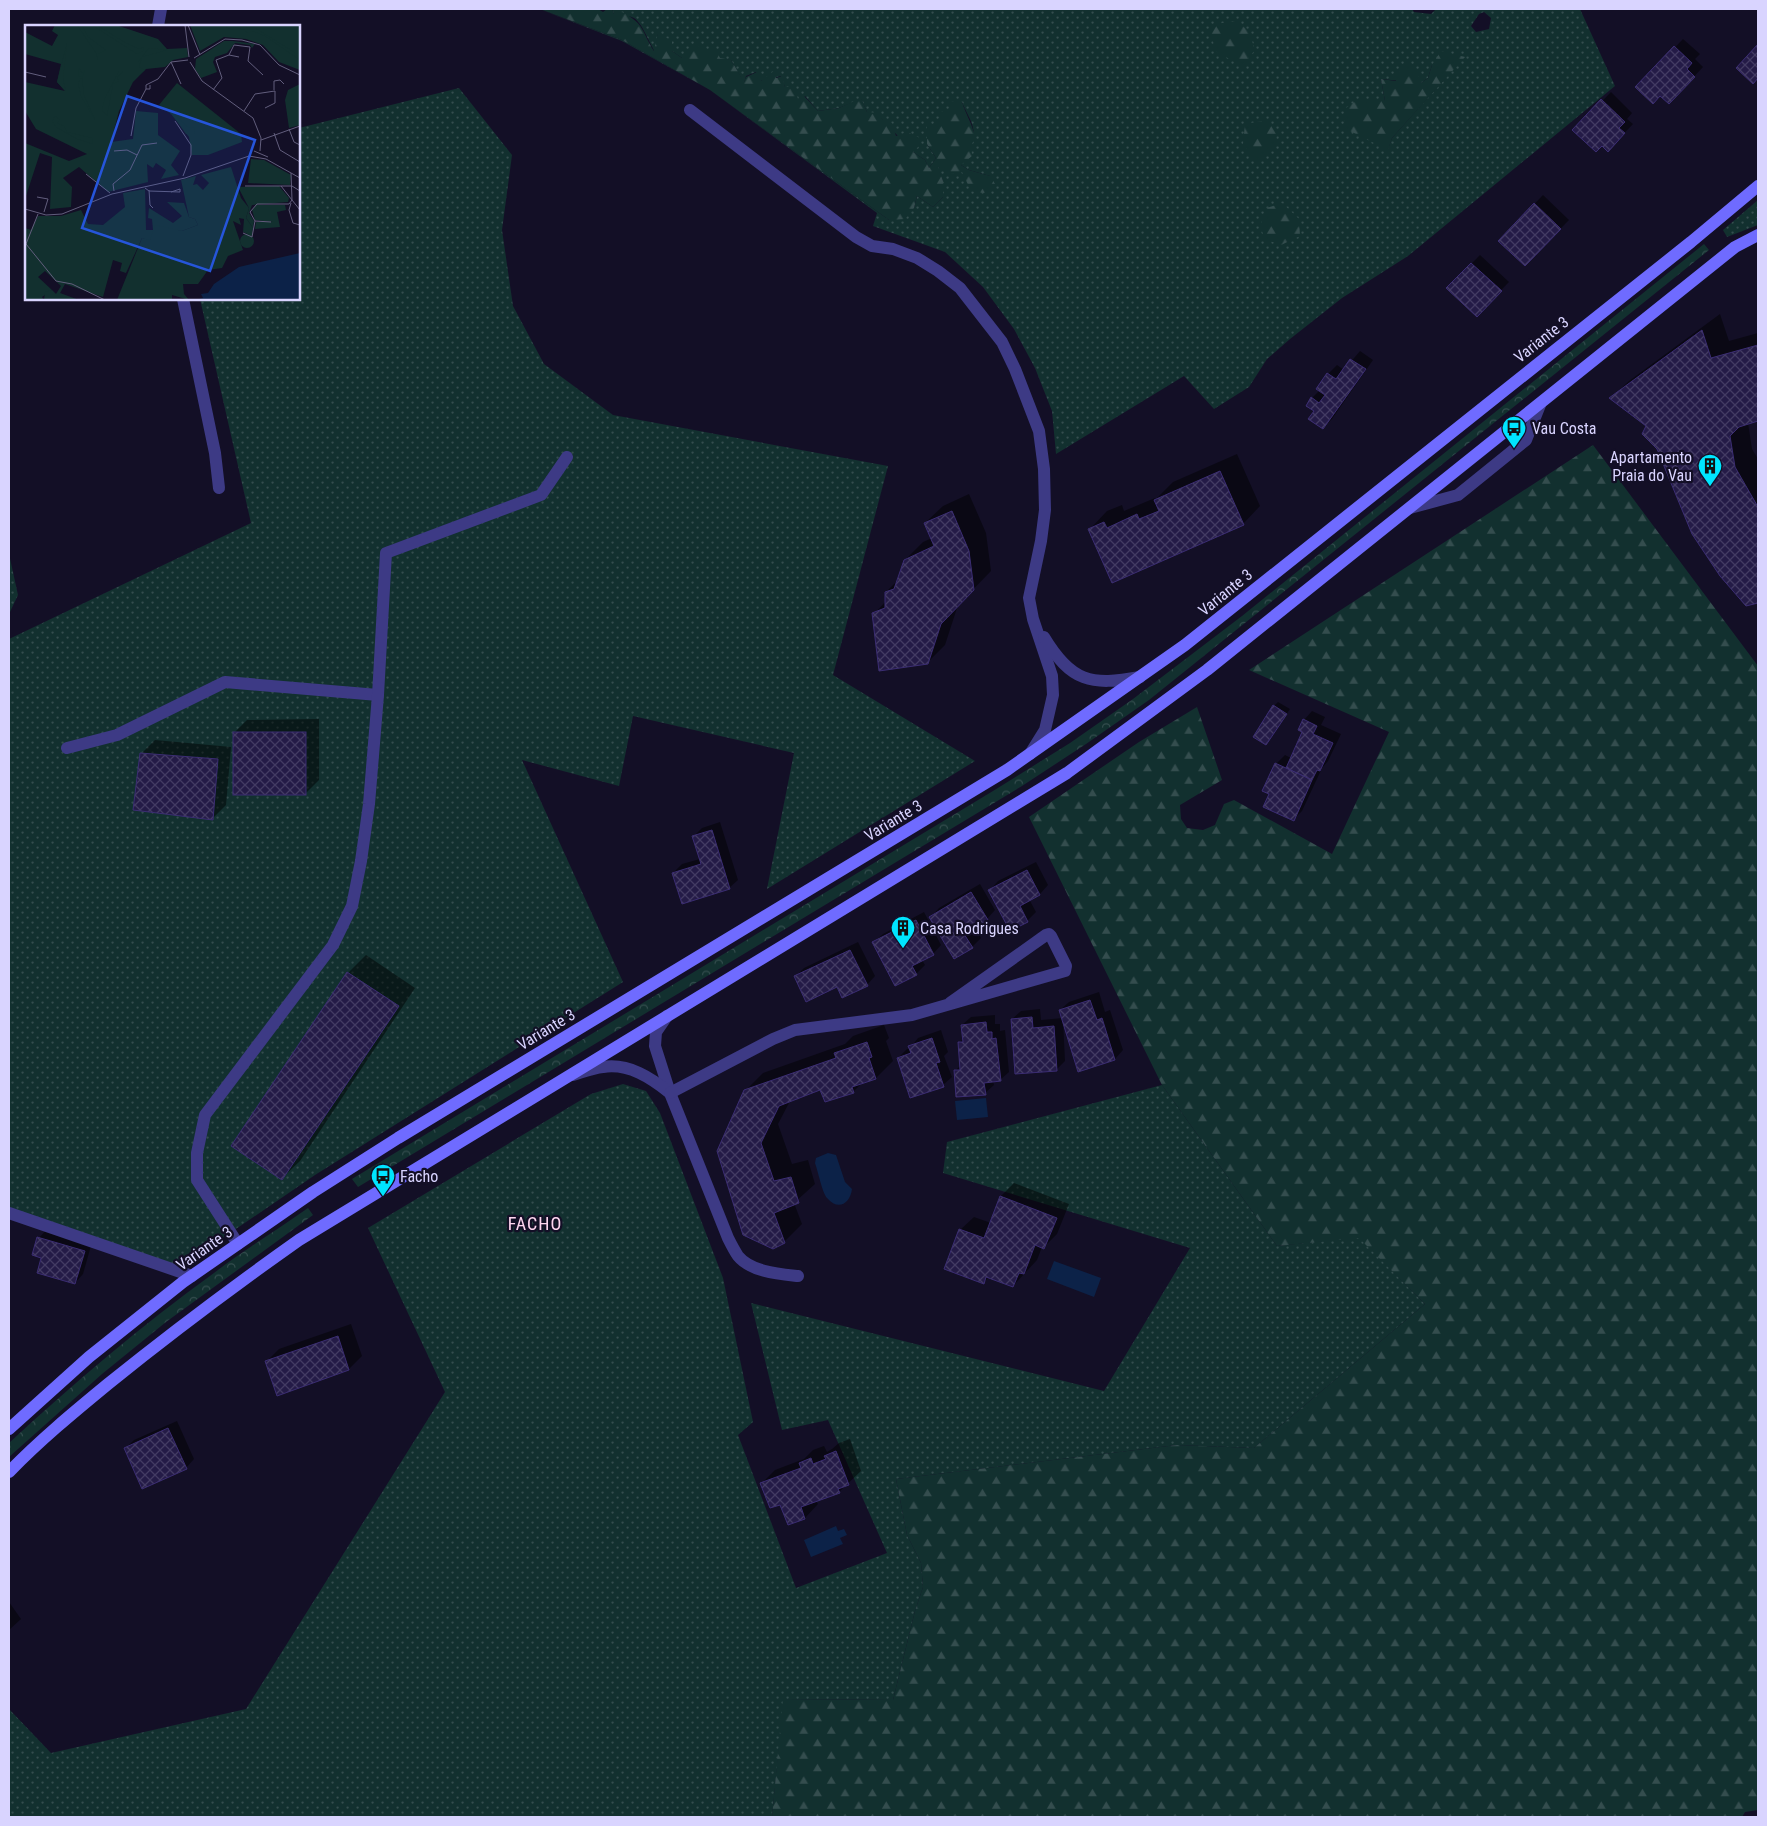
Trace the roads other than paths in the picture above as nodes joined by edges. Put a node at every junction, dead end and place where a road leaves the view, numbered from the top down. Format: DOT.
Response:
graph roads {
  1 [pos="160,9"];
  2 [pos="158,25"];
  3 [pos="690,110"];
  4 [pos="1758,186"];
  5 [pos="1758,235"];
  6 [pos="183,300"];
  7 [pos="1540,405"];
  8 [pos="567,457"];
  9 [pos="219,488"];
  10 [pos="1410,508"];
  11 [pos="1034,619"];
  12 [pos="1140,677"];
  13 [pos="378,695"];
  14 [pos="67,748"];
  15 [pos="1030,754"];
  16 [pos="950,1003"];
  17 [pos="668,1015"];
  18 [pos="566,1077"];
  19 [pos="670,1093"];
  20 [pos="9,1213"];
  21 [pos="238,1244"];
  22 [pos="192,1276"];
  23 [pos="798,1276"];
  24 [pos="9,1430"];
  25 [pos="9,1472"];
  1 -- 2 [label="street"];
  3 -- 11 [label="street"];
  4 -- 12 [label="main road, Variante 3"];
  5 -- 7 [label="main road"];
  6 -- 9 [label="street"];
  7 -- 10 [label="main road"];
  7 -- 10 [label="street"];
  8 -- 13 [label="street"];
  10 -- 17 [label="main road"];
  11 -- 12 [label="street"];
  11 -- 15 [label="street"];
  12 -- 15 [label="main road, Variante 3"];
  13 -- 14 [label="street"];
  13 -- 21 [label="street"];
  15 -- 21 [label="main road, Variante 3"];
  16 -- 16 [label="street"];
  16 -- 19 [label="street"];
  17 -- 18 [label="main road"];
  17 -- 19 [label="street"];
  18 -- 19 [label="street"];
  18 -- 25 [label="main road"];
  19 -- 23 [label="street"];
  20 -- 22 [label="street"];
  21 -- 22 [label="main road, Variante 3"];
  22 -- 24 [label="main road, Variante 3"];
}
